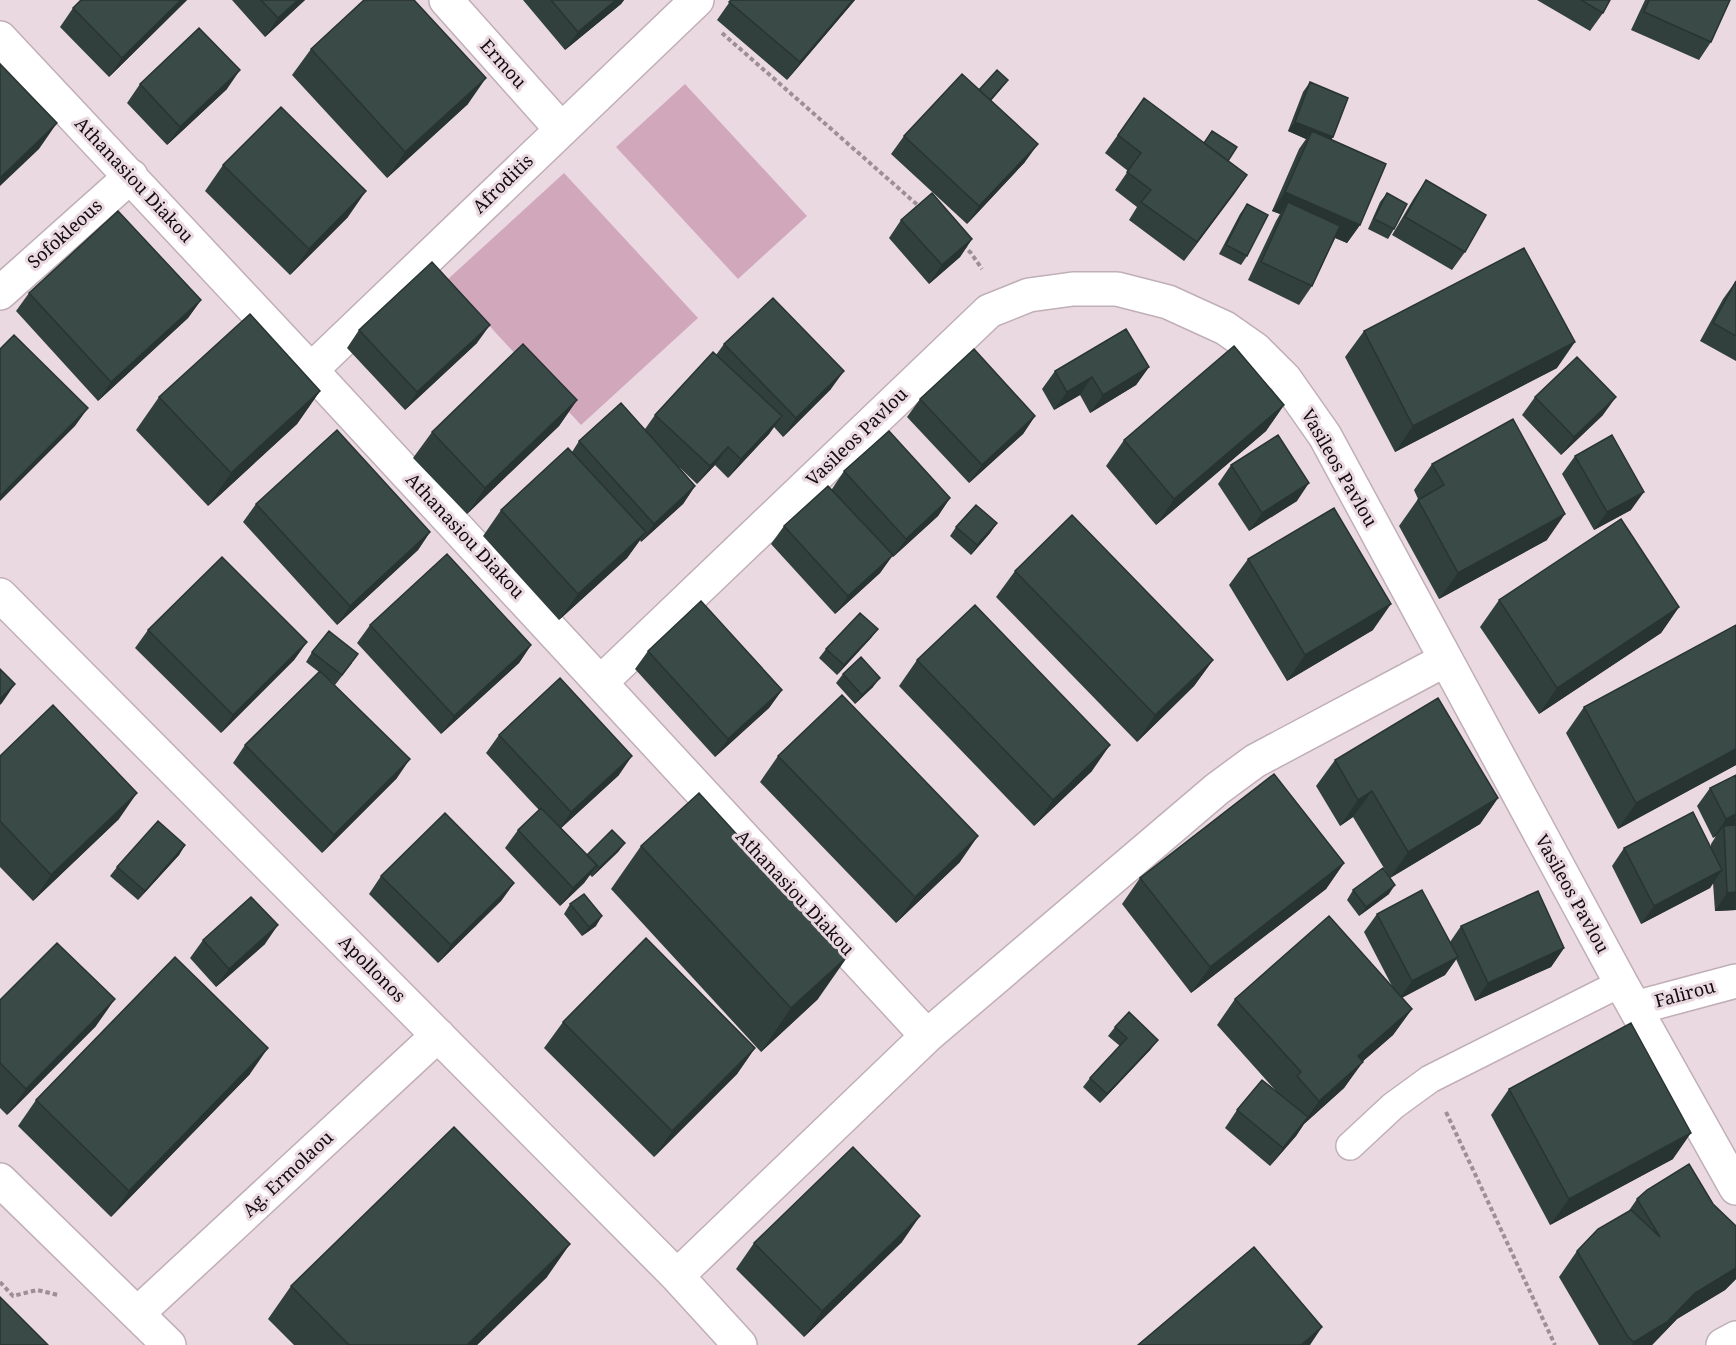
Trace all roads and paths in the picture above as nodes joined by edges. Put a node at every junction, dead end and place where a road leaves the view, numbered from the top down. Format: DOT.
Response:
graph roads {
  1 [pos="446,0"];
  2 [pos="694,3"];
  3 [pos="0,38"];
  4 [pos="561,129"];
  5 [pos="131,176"];
  6 [pos="928,214"];
  7 [pos="962,245"];
  8 [pos="0,293"];
  9 [pos="1006,305"];
  10 [pos="311,370"];
  11 [pos="0,595"];
  12 [pos="1445,660"];
  13 [pos="601,682"];
  14 [pos="1736,981"];
  15 [pos="1628,996"];
  16 [pos="438,1035"];
  17 [pos="927,1036"];
  18 [pos="1430,1079"];
  19 [pos="1350,1146"];
  20 [pos="0,1180"];
  21 [pos="1736,1188"];
  22 [pos="677,1275"];
  23 [pos="0,1282"];
  24 [pos="63,1296"];
  25 [pos="138,1313"];
  26 [pos="1736,1338"];
  27 [pos="169,1345"];
  28 [pos="740,1345"];
  29 [pos="1555,1345"];
  30 [pos="1723,1345"];
  1 -- 4 [label="street, Ermou"];
  2 -- 4 [label="street, Afroditis"];
  2 -- 6 [label="path"];
  3 -- 5 [label="street, Athanasiou Diakou"];
  4 -- 10 [label="street, Afroditis"];
  5 -- 8 [label="street, Sofokleous"];
  5 -- 10 [label="street, Athanasiou Diakou"];
  7 -- 9 [label="path"];
  9 -- 12 [label="street, Vasileos Pavlou"];
  9 -- 13 [label="street, Vasileos Pavlou"];
  10 -- 13 [label="street, Athanasiou Diakou"];
  11 -- 16 [label="street, Apollonos"];
  12 -- 15 [label="street, Vasileos Pavlou"];
  12 -- 17 [label="street"];
  13 -- 17 [label="street, Athanasiou Diakou"];
  14 -- 15 [label="street, Falirou"];
  15 -- 18 [label="lane"];
  15 -- 21 [label="street, Vasileos Pavlou"];
  16 -- 22 [label="street, Apollonos"];
  16 -- 25 [label="street, Ag. Ermolaou"];
  17 -- 22 [label="street"];
  18 -- 19 [label="lane"];
  18 -- 29 [label="path"];
  20 -- 25 [label="street"];
  22 -- 28 [label="street, Apollonos"];
  23 -- 24 [label="path"];
  25 -- 27 [label="street"];
  26 -- 30 [label="street"];
}
